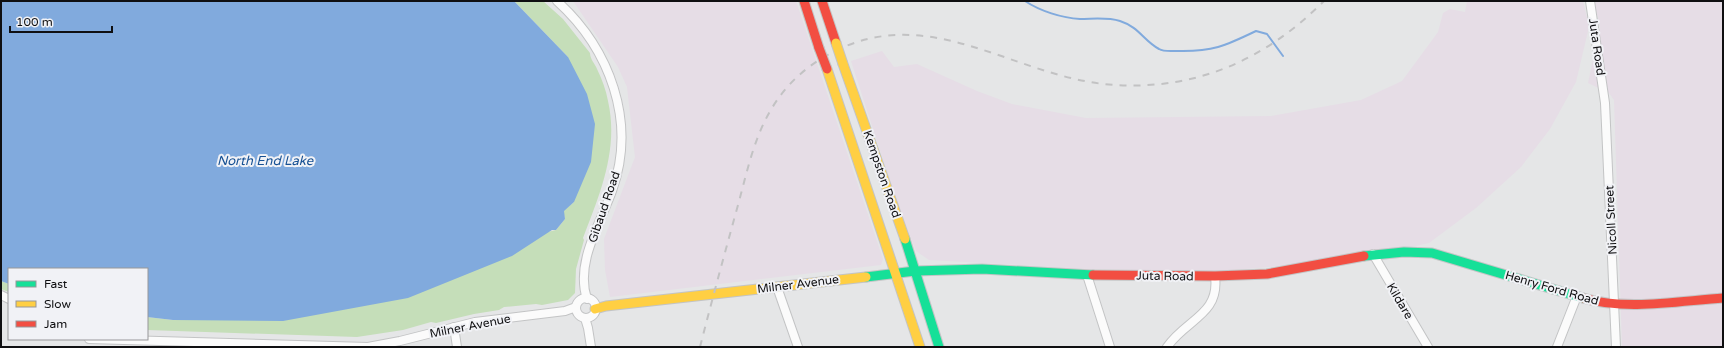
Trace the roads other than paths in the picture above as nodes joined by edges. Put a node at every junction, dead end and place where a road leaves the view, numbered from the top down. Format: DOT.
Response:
graph roads {
  1 [pos="557,1"];
  2 [pos="804,1"];
  3 [pos="822,1"];
  4 [pos="1590,1"];
  5 [pos="1604,94"];
  6 [pos="1432,253"];
  7 [pos="1373,254"];
  8 [pos="915,271"];
  9 [pos="896,272"];
  10 [pos="1087,275"];
  11 [pos="1215,276"];
  12 [pos="777,287"];
  13 [pos="1577,296"];
  14 [pos="1723,298"];
  15 [pos="1614,304"];
  16 [pos="586,308"];
  17 [pos="454,327"];
  18 [pos="91,342"];
  19 [pos="378,346"];
  20 [pos="457,347"];
  21 [pos="591,347"];
  22 [pos="798,347"];
  23 [pos="920,347"];
  24 [pos="939,347"];
  25 [pos="1110,347"];
  26 [pos="1167,347"];
  27 [pos="1428,347"];
  28 [pos="1557,347"];
  29 [pos="1616,347"];
  1 -- 16 [label="street, Gibaud Road"];
  2 -- 9 [label="street, Kempston Road, bridge"];
  3 -- 8 [label="street, Kempston Road, bridge"];
  4 -- 5 [label="street, Juta Road"];
  5 -- 15 [label="street, Nicoll Street"];
  6 -- 7 [label="street, Juta Road"];
  6 -- 13 [label="street, Henry Ford Road"];
  7 -- 11 [label="street, Juta Road"];
  7 -- 27 [label="street, Kildare"];
  8 -- 9 [label="street, Juta Road"];
  8 -- 10 [label="street, Juta Road"];
  8 -- 24 [label="street, Kempston Road"];
  9 -- 12 [label="street, Milner Avenue"];
  9 -- 23 [label="street, Kempston Road"];
  10 -- 11 [label="street, Juta Road"];
  10 -- 25 [label="street"];
  11 -- 26 [label="street"];
  12 -- 16 [label="street, Milner Avenue"];
  12 -- 22 [label="street"];
  13 -- 15 [label="street, Henry Ford Road"];
  13 -- 28 [label="street"];
  14 -- 15 [label="street, Henry Ford Road"];
  15 -- 29 [label="street, Nicoll Street"];
  16 -- 17 [label="street, Milner Avenue"];
  16 -- 21 [label="street, Gibaud Road"];
  17 -- 19 [label="street, Milner Avenue"];
  17 -- 20 [label="street"];
  18 -- 19 [label="street, Milner Avenue"];
}
